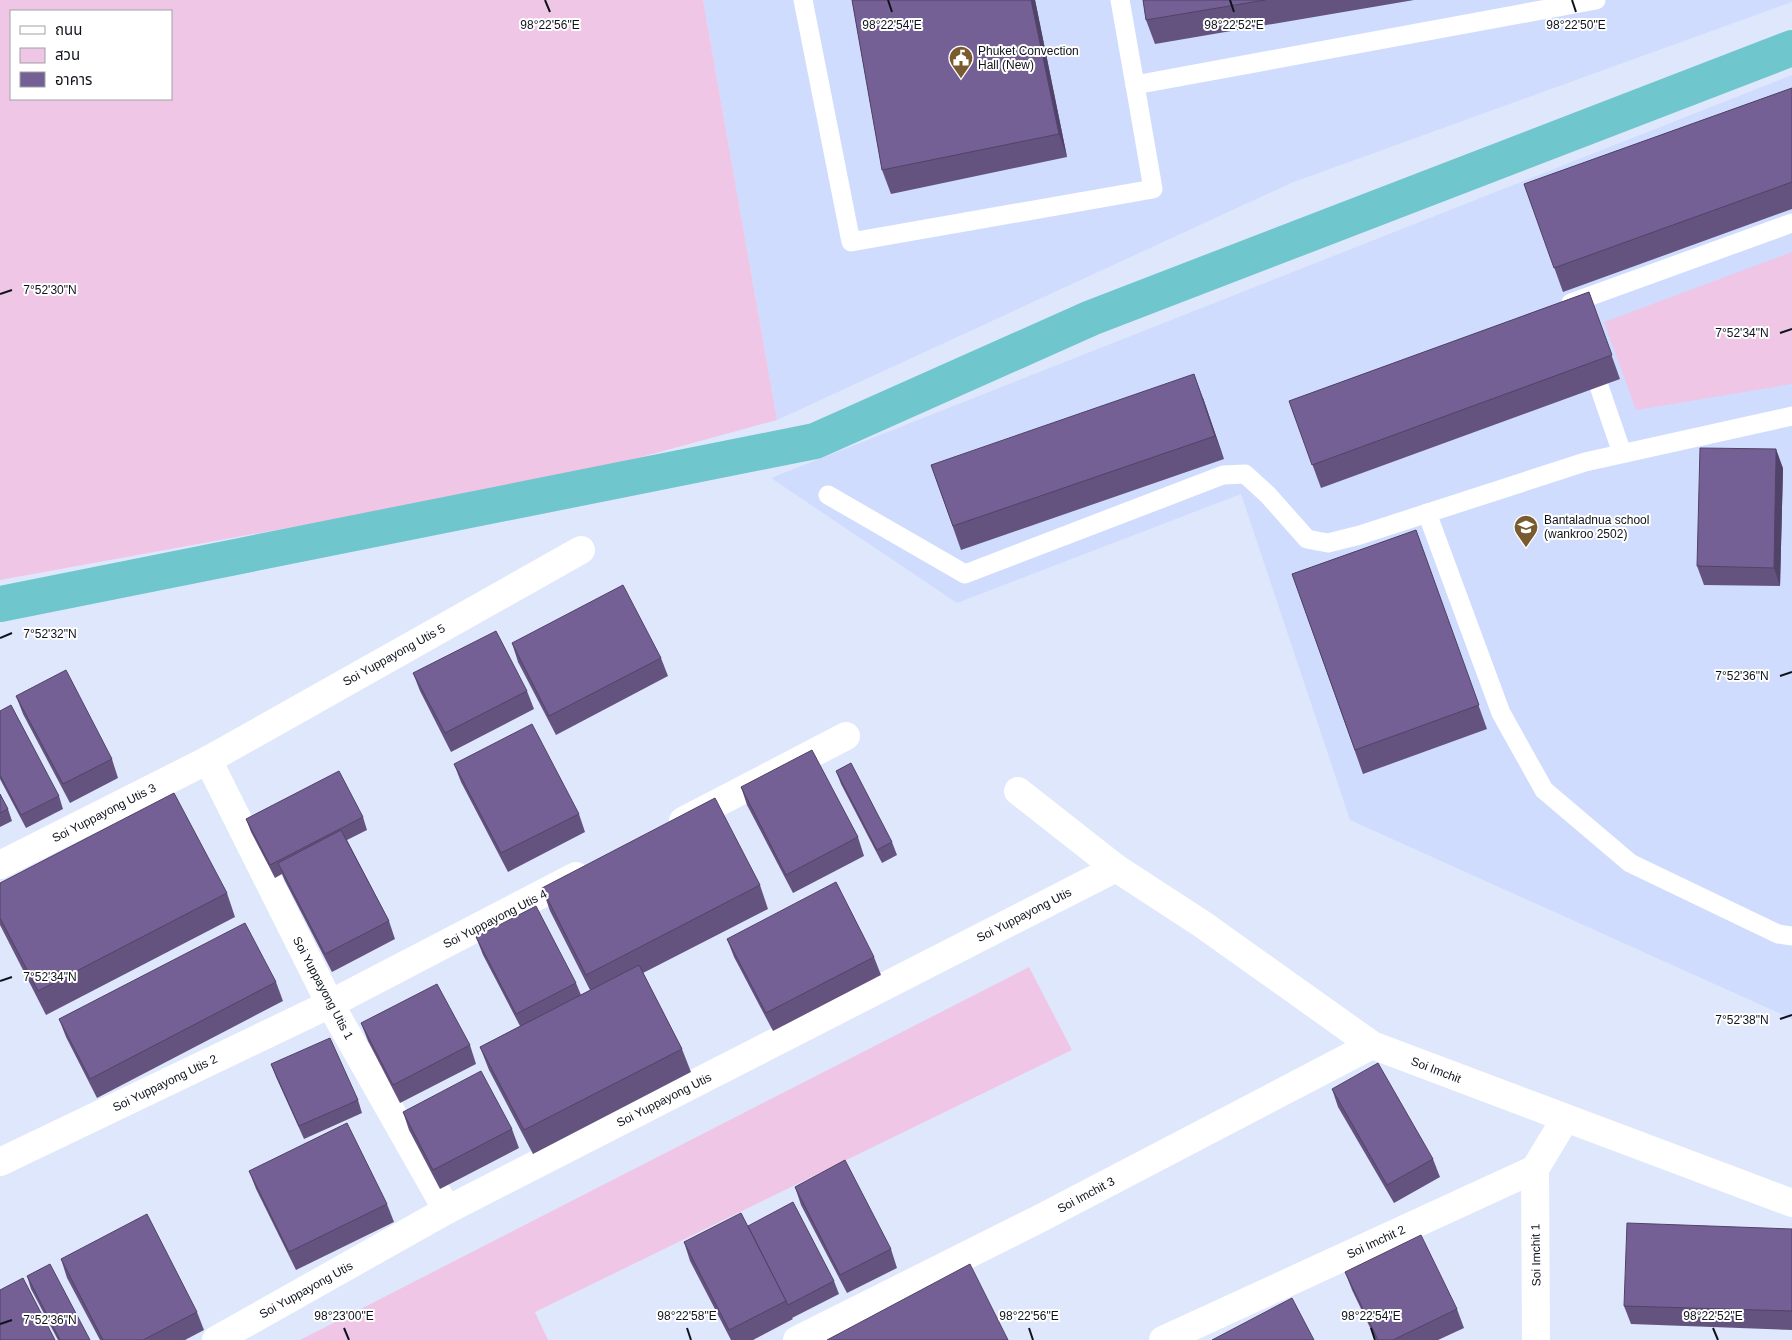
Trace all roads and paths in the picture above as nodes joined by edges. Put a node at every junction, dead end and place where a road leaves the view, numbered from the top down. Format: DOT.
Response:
graph roads {
  1 [pos="803,0"];
  2 [pos="1120,0"];
  3 [pos="1596,0"];
  4 [pos="1135,85"];
  5 [pos="1792,223"];
  6 [pos="1577,322"];
  7 [pos="1587,350"];
  8 [pos="1792,416"];
  9 [pos="1622,453"];
  10 [pos="828,495"];
  11 [pos="1427,513"];
  12 [pos="581,550"];
  13 [pos="846,736"];
  14 [pos="208,760"];
  15 [pos="1018,791"];
  16 [pos="662,832"];
  17 [pos="601,864"];
  18 [pos="0,865"];
  19 [pos="1116,868"];
  20 [pos="1792,936"];
  21 [pos="330,1004"];
  22 [pos="1372,1046"];
  23 [pos="1565,1118"];
  24 [pos="0,1162"];
  25 [pos="1535,1169"];
  26 [pos="1792,1203"];
  27 [pos="447,1210"];
  28 [pos="216,1340"];
  29 [pos="797,1340"];
  30 [pos="1163,1340"];
  31 [pos="1536,1340"];
  1 -- 4 [label="lane"];
  2 -- 4 [label="lane"];
  3 -- 4 [label="lane"];
  5 -- 6 [label="lane"];
  7 -- 9 [label="lane"];
  8 -- 9 [label="lane"];
  9 -- 11 [label="lane"];
  10 -- 11 [label="lane"];
  11 -- 20 [label="lane"];
  12 -- 14 [label="street, Soi Yuppayong Utis 5"];
  13 -- 16 [label="street"];
  14 -- 18 [label="street, Soi Yuppayong Utis 3"];
  14 -- 21 [label="street, Soi Yuppayong Utis 1"];
  15 -- 19 [label="street, Soi Imchit"];
  17 -- 21 [label="street, Soi Yuppayong Utis 4"];
  19 -- 22 [label="street, Soi Imchit"];
  19 -- 27 [label="street, Soi Yuppayong Utis"];
  21 -- 24 [label="street, Soi Yuppayong Utis 2"];
  21 -- 27 [label="street, Soi Yuppayong Utis 1"];
  22 -- 23 [label="street, Soi Imchit"];
  22 -- 29 [label="street, Soi Imchit 3"];
  23 -- 25 [label="street"];
  23 -- 26 [label="street, Soi Imchit"];
  25 -- 30 [label="street, Soi Imchit 2"];
  25 -- 31 [label="street, Soi Imchit 1"];
  27 -- 28 [label="street, Soi Yuppayong Utis"];
}
